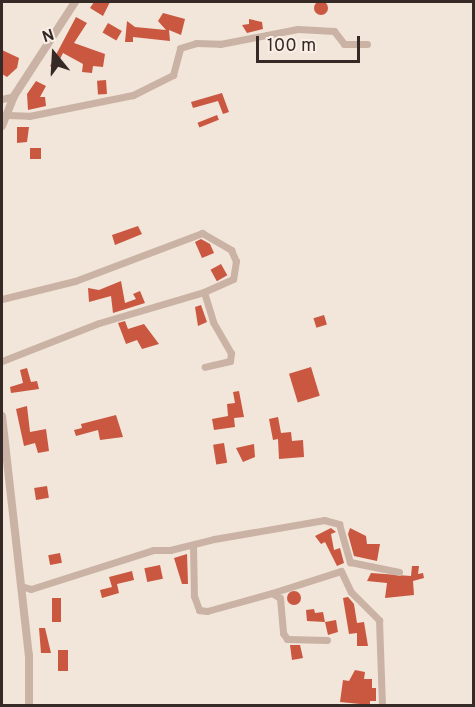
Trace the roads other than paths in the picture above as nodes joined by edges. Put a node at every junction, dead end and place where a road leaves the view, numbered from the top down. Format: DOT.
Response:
graph roads {
  1 [pos="75,2"];
  2 [pos="367,44"];
  3 [pos="14,96"];
  4 [pos="2,99"];
  5 [pos="6,115"];
  6 [pos="2,126"];
  7 [pos="204,292"];
  8 [pos="2,299"];
  9 [pos="2,360"];
  10 [pos="205,367"];
  11 [pos="2,416"];
  12 [pos="193,545"];
  13 [pos="399,572"];
  14 [pos="21,586"];
  15 [pos="272,593"];
  16 [pos="327,640"];
  17 [pos="29,705"];
  18 [pos="381,705"];
  1 -- 3 [label="street"];
  2 -- 5 [label="street"];
  3 -- 4 [label="street"];
  3 -- 5 [label="street"];
  5 -- 6 [label="street"];
  7 -- 8 [label="street"];
  7 -- 9 [label="street"];
  7 -- 10 [label="street"];
  11 -- 14 [label="street"];
  12 -- 13 [label="street"];
  12 -- 14 [label="street"];
  12 -- 15 [label="street"];
  14 -- 17 [label="street"];
  15 -- 16 [label="street"];
  15 -- 18 [label="street"];
}
